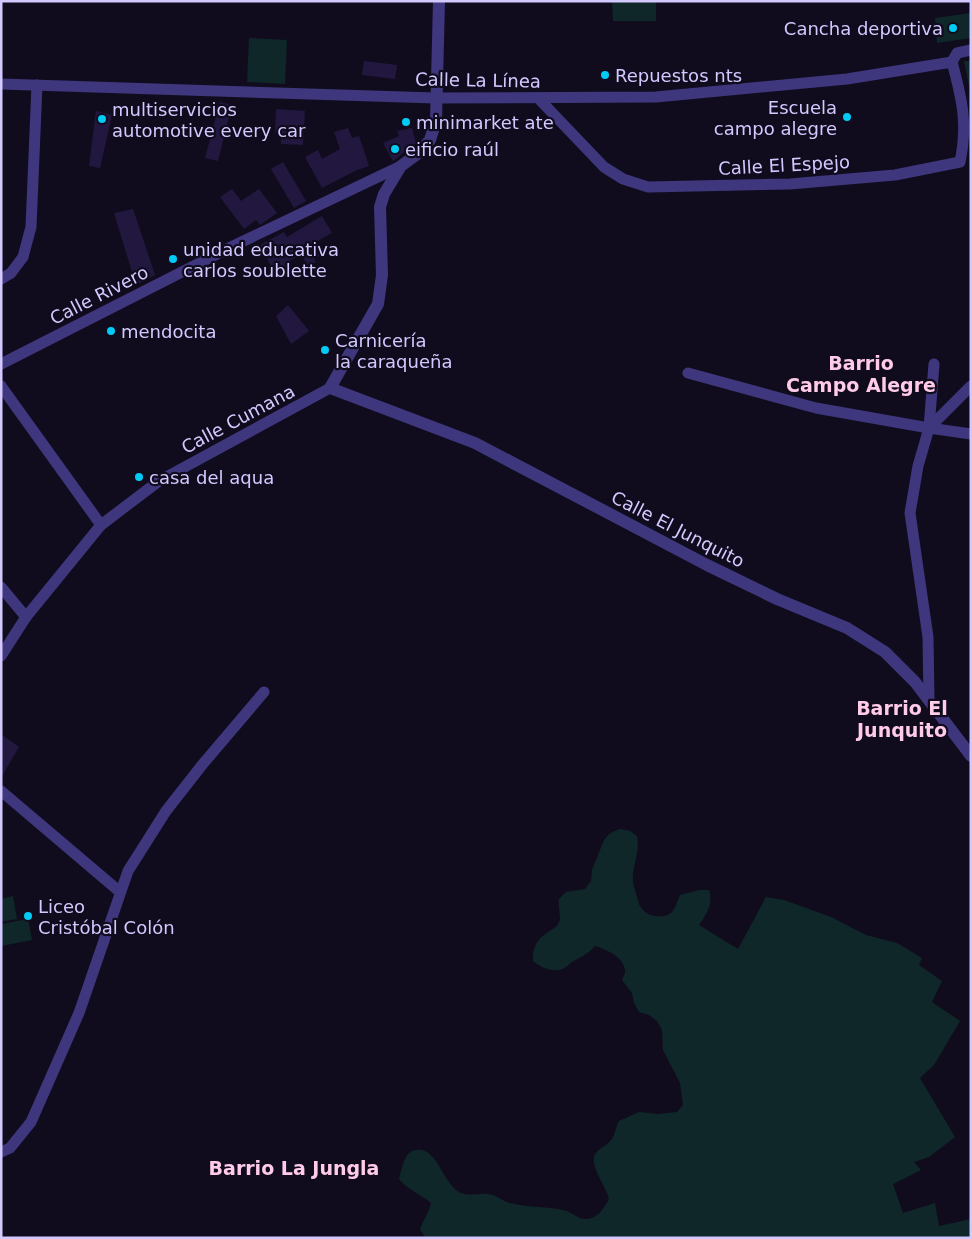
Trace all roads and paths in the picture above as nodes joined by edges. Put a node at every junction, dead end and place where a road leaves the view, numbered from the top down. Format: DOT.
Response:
graph roads {
  1 [pos="439,1"];
  2 [pos="971,50"];
  3 [pos="952,62"];
  4 [pos="1,84"];
  5 [pos="37,85"];
  6 [pos="435,98"];
  7 [pos="539,99"];
  8 [pos="966,163"];
  9 [pos="401,166"];
  10 [pos="1,279"];
  11 [pos="1,364"];
  12 [pos="934,364"];
  13 [pos="688,373"];
  14 [pos="1,386"];
  15 [pos="971,386"];
  16 [pos="330,388"];
  17 [pos="929,428"];
  18 [pos="971,434"];
  19 [pos="101,525"];
  20 [pos="1,588"];
  21 [pos="26,617"];
  22 [pos="1,656"];
  23 [pos="264,692"];
  24 [pos="930,701"];
  25 [pos="971,756"];
  26 [pos="1,791"];
  27 [pos="120,892"];
  28 [pos="1,1152"];
  1 -- 6 [label="street"];
  2 -- 3 [label="street"];
  3 -- 7 [label="street, Calle La Línea"];
  3 -- 8 [label="street, Calle El Espejo"];
  4 -- 5 [label="street, Calle La Línea"];
  5 -- 6 [label="street, Calle La Línea"];
  5 -- 10 [label="street"];
  6 -- 7 [label="street, Calle La Línea"];
  6 -- 9 [label="street"];
  7 -- 8 [label="street, Calle El Espejo"];
  9 -- 11 [label="street, Calle Rivero"];
  9 -- 16 [label="street"];
  12 -- 17 [label="street"];
  13 -- 17 [label="street"];
  14 -- 19 [label="street"];
  15 -- 17 [label="street"];
  16 -- 19 [label="street, Calle Cumana"];
  16 -- 24 [label="street, Calle El Junquito"];
  17 -- 18 [label="street"];
  17 -- 24 [label="street"];
  19 -- 21 [label="street, Calle Cumana"];
  20 -- 21 [label="street"];
  21 -- 22 [label="street, Calle Cumana"];
  23 -- 27 [label="street"];
  24 -- 25 [label="street, Calle El Junquito"];
  26 -- 27 [label="street"];
  27 -- 28 [label="street"];
}
